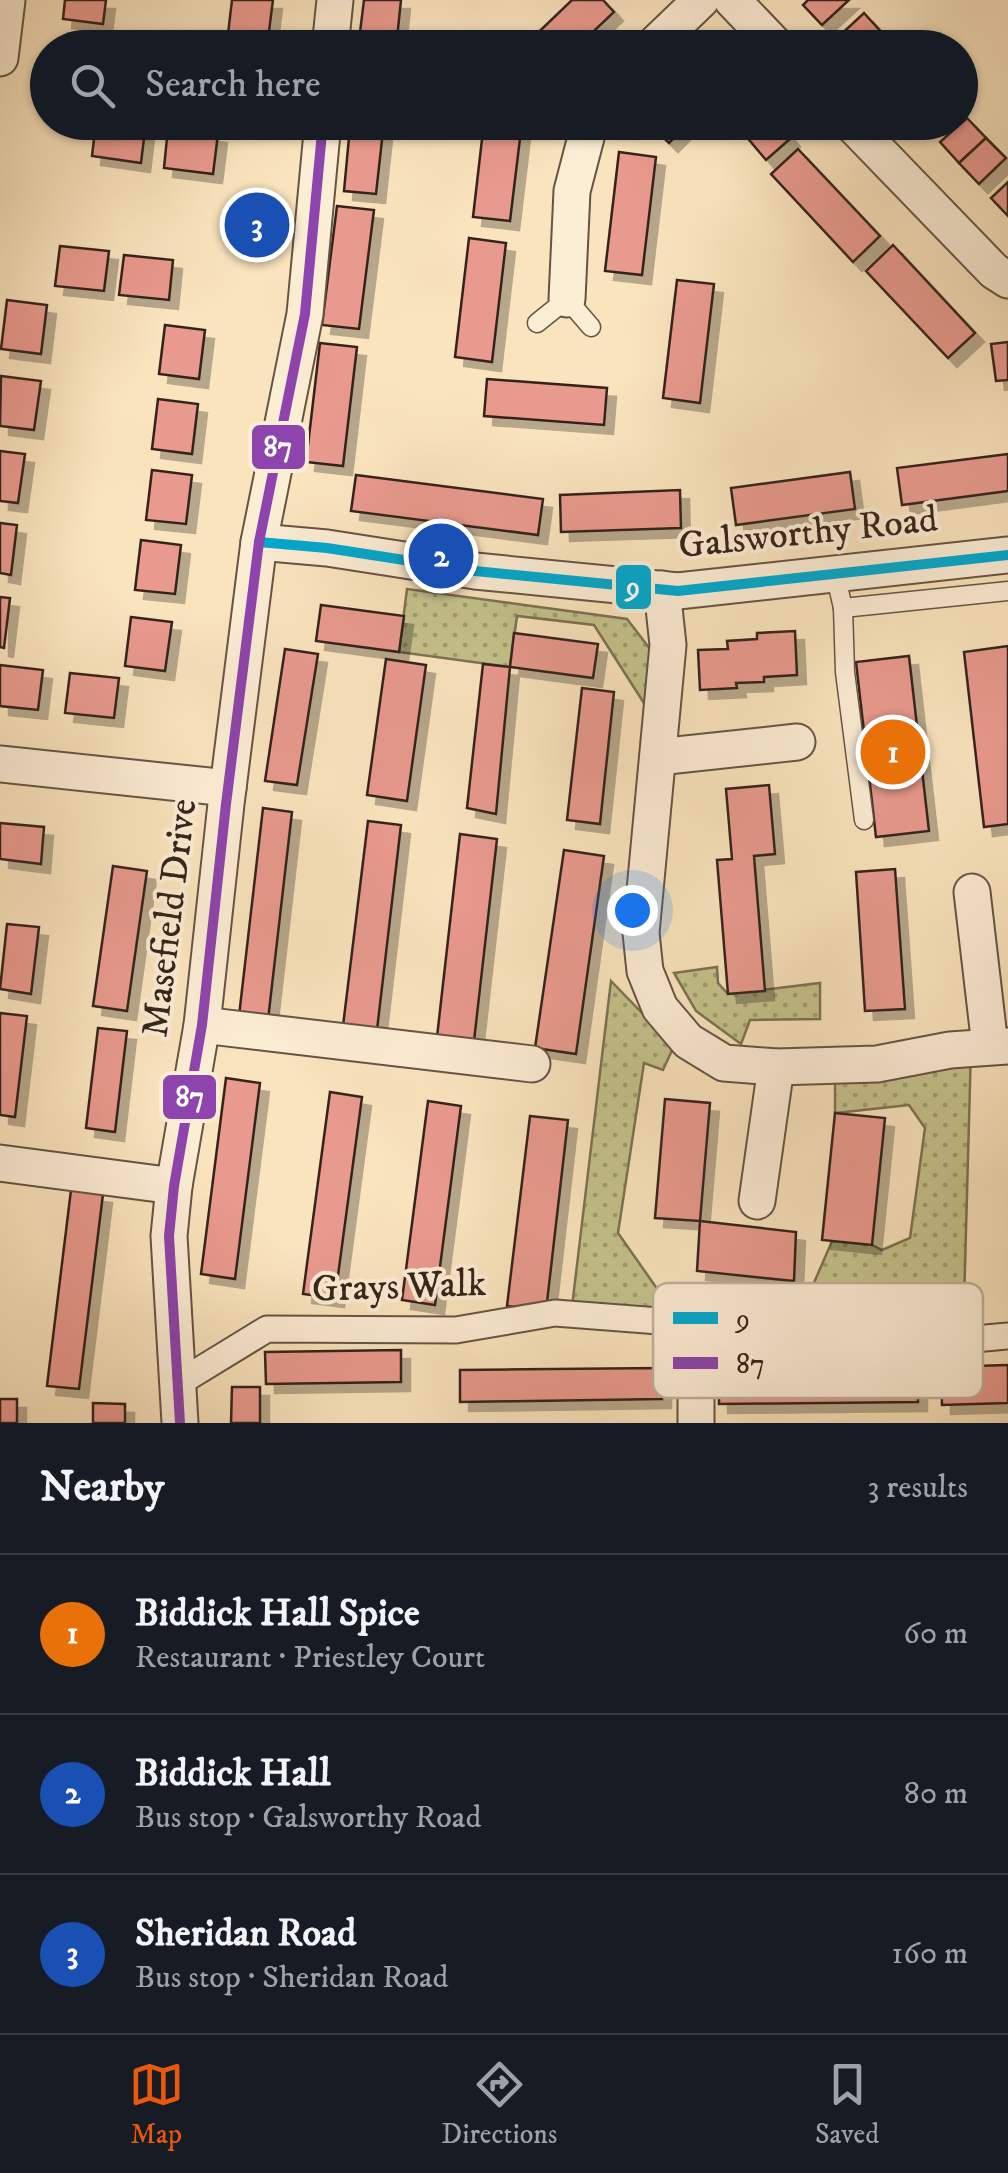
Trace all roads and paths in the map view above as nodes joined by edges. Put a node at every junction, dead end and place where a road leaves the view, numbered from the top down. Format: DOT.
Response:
graph roads {
  1 [pos="7,0"];
  2 [pos="334,0"];
  3 [pos="701,0"];
  4 [pos="732,0"];
  5 [pos="332,30"];
  6 [pos="670,30"];
  7 [pos="761,30"];
  8 [pos="0,58"];
  9 [pos="321,140"];
  10 [pos="585,140"];
  11 [pos="867,140"];
  12 [pos="1008,280"];
  13 [pos="567,299"];
  14 [pos="537,324"];
  15 [pos="591,326"];
  16 [pos="259,542"];
  17 [pos="1008,555"];
  18 [pos="835,573"];
  19 [pos="662,590"];
  20 [pos="1008,591"];
  21 [pos="843,608"];
  22 [pos="797,742"];
  23 [pos="658,758"];
  24 [pos="0,764"];
  25 [pos="228,788"];
  26 [pos="864,820"];
  27 [pos="972,892"];
  28 [pos="202,1025"];
  29 [pos="999,1046"];
  30 [pos="532,1064"];
  31 [pos="776,1067"];
  32 [pos="0,1163"];
  33 [pos="174,1186"];
  34 [pos="757,1200"];
  35 [pos="653,1321"];
  36 [pos="1008,1336"];
  37 [pos="983,1338"];
  38 [pos="178,1384"];
  39 [pos="180,1423"];
  1 -- 8 [label="street"];
  2 -- 5 [label="street"];
  3 -- 6 [label="street"];
  4 -- 7 [label="street"];
  9 -- 16 [label="street, Masefield Drive"];
  10 -- 13 [label="street"];
  11 -- 12 [label="street"];
  13 -- 14 [label="lane"];
  13 -- 15 [label="lane"];
  16 -- 19 [label="street, Galsworthy Road"];
  16 -- 25 [label="street, Masefield Drive"];
  17 -- 18 [label="street, Galsworthy Road"];
  18 -- 19 [label="street, Galsworthy Road"];
  18 -- 21 [label="lane"];
  19 -- 23 [label="street"];
  20 -- 21 [label="lane"];
  21 -- 26 [label="lane"];
  22 -- 23 [label="street"];
  23 -- 31 [label="street"];
  24 -- 25 [label="street"];
  25 -- 28 [label="street, Masefield Drive"];
  27 -- 29 [label="street"];
  28 -- 30 [label="street"];
  28 -- 33 [label="street, Masefield Drive"];
  29 -- 31 [label="street"];
  31 -- 34 [label="street"];
  32 -- 33 [label="street"];
  33 -- 38 [label="street, Masefield Drive"];
  35 -- 38 [label="street, Grays Walk"];
  36 -- 37 [label="street, Grays Walk"];
  38 -- 39 [label="street, Masefield Drive"];
}
